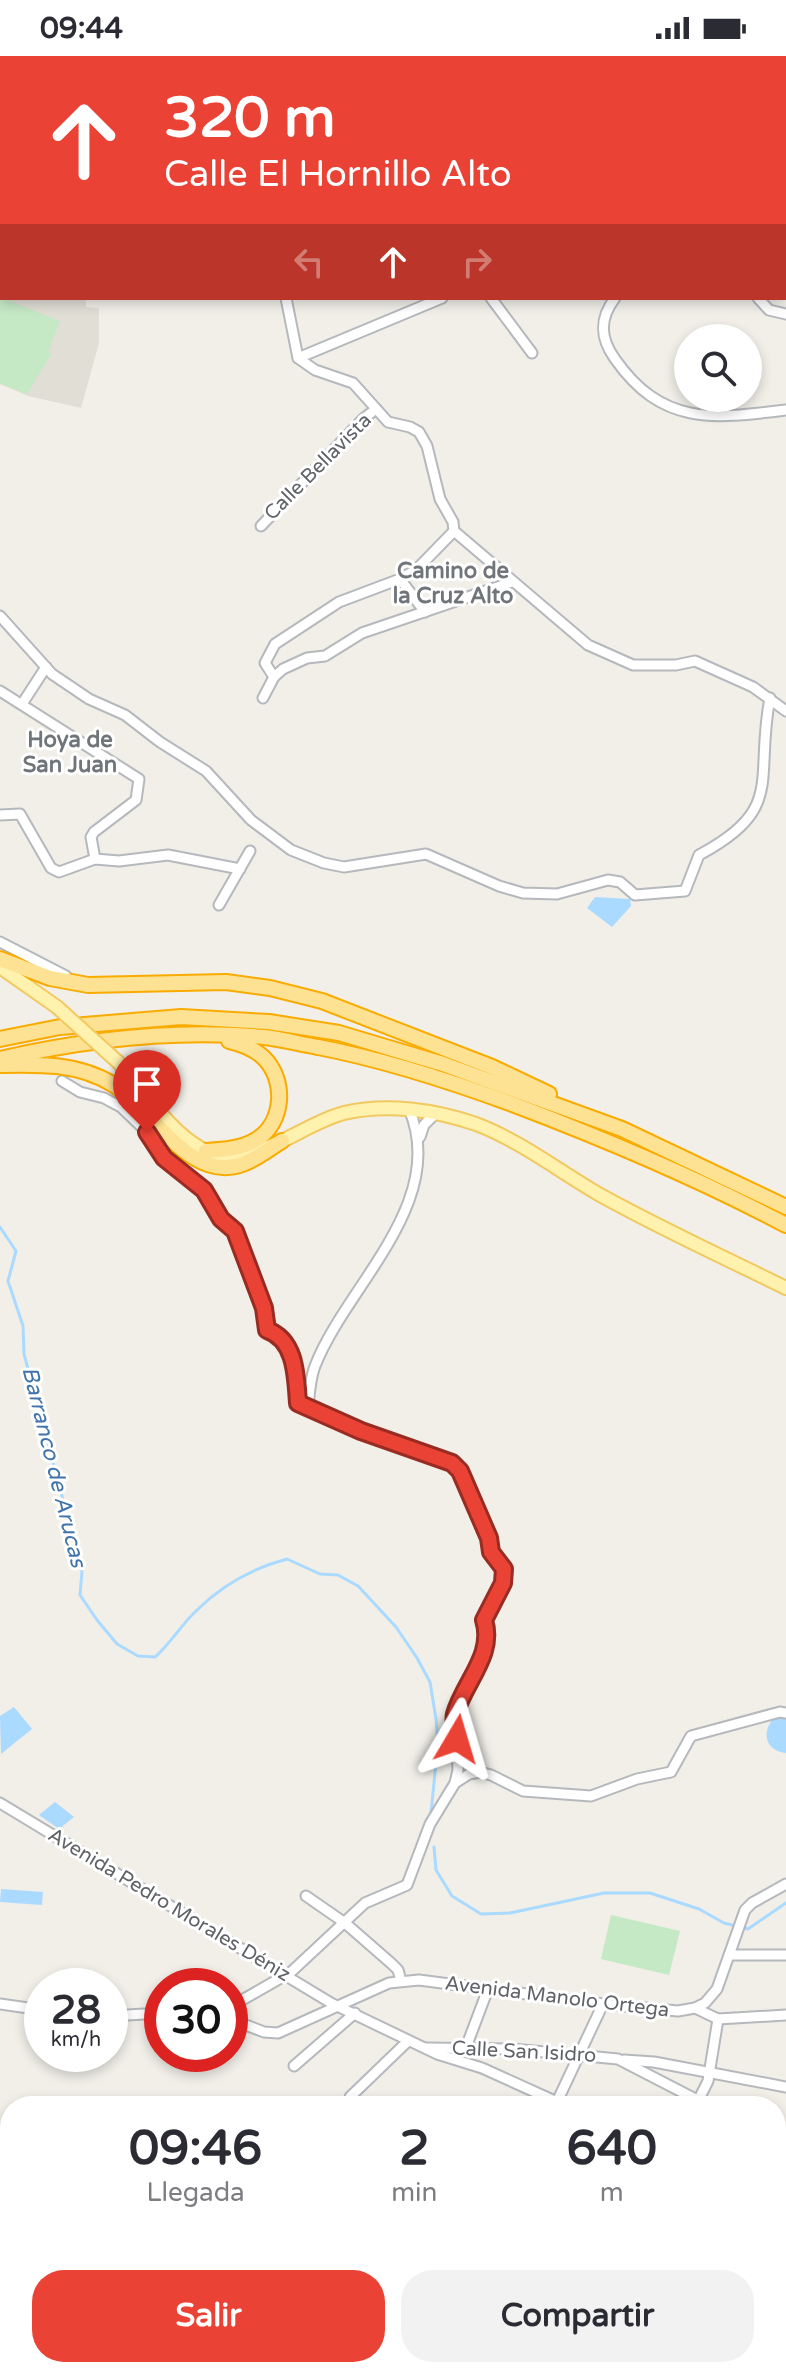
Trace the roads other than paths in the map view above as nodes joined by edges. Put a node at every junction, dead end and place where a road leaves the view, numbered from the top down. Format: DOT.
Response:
graph roads {
  1 [pos="286,300"];
  2 [pos="437,300"];
  3 [pos="492,300"];
  4 [pos="614,300"];
  5 [pos="760,300"];
  6 [pos="786,314"];
  7 [pos="532,353"];
  8 [pos="298,358"];
  9 [pos="376,409"];
  10 [pos="786,410"];
  11 [pos="261,526"];
  12 [pos="454,531"];
  13 [pos="400,579"];
  14 [pos="512,582"];
  15 [pos="425,612"];
  16 [pos="0,616"];
  17 [pos="46,667"];
  18 [pos="274,677"];
  19 [pos="0,691"];
  20 [pos="263,698"];
  21 [pos="770,698"];
  22 [pos="22,704"];
  23 [pos="786,711"];
  24 [pos="0,815"];
  25 [pos="250,851"];
  26 [pos="95,859"];
  27 [pos="240,869"];
  28 [pos="219,905"];
  29 [pos="0,942"];
  30 [pos="0,959"];
  31 [pos="0,967"];
  32 [pos="0,976"];
  33 [pos="88,985"];
  34 [pos="29,988"];
  35 [pos="205,1035"];
  36 [pos="0,1039"];
  37 [pos="0,1059"];
  38 [pos="0,1065"];
  39 [pos="62,1081"];
  40 [pos="409,1109"];
  41 [pos="436,1113"];
  42 [pos="622,1129"];
  43 [pos="419,1140"];
  44 [pos="282,1141"];
  45 [pos="206,1151"];
  46 [pos="786,1207"];
  47 [pos="786,1225"];
  48 [pos="786,1288"];
  49 [pos="308,1409"];
  50 [pos="786,1713"];
  51 [pos="455,1783"];
  52 [pos="0,1803"];
  53 [pos="786,1884"];
  54 [pos="306,1896"];
  55 [pos="345,1923"];
  56 [pos="730,1955"];
  57 [pos="786,1955"];
  58 [pos="285,1975"];
  59 [pos="401,1981"];
  60 [pos="488,1989"];
  61 [pos="317,1995"];
  62 [pos="248,1997"];
  63 [pos="0,2004"];
  64 [pos="603,2004"];
  65 [pos="339,2006"];
  66 [pos="24,2007"];
  67 [pos="695,2008"];
  68 [pos="355,2013"];
  69 [pos="319,2015"];
  70 [pos="786,2015"];
  71 [pos="718,2019"];
  72 [pos="248,2026"];
  73 [pos="408,2041"];
  74 [pos="423,2048"];
  75 [pos="466,2048"];
  76 [pos="579,2054"];
  77 [pos="618,2059"];
  78 [pos="461,2061"];
  79 [pos="294,2066"];
  80 [pos="709,2074"];
  81 [pos="786,2087"];
  82 [pos="351,2096"];
  83 [pos="539,2096"];
  84 [pos="563,2096"];
  85 [pos="684,2096"];
  86 [pos="700,2096"];
  1 -- 8 [label="street"];
  2 -- 8 [label="street"];
  3 -- 7 [label="street"];
  4 -- 10 [label="street"];
  5 -- 6 [label="street"];
  8 -- 9 [label="street"];
  9 -- 11 [label="street, Calle Bellavista"];
  9 -- 12 [label="street"];
  12 -- 13 [label="street"];
  12 -- 14 [label="street"];
  13 -- 15 [label="street"];
  13 -- 18 [label="street"];
  14 -- 15 [label="street"];
  14 -- 21 [label="street"];
  15 -- 18 [label="street"];
  16 -- 17 [label="street"];
  17 -- 21 [label="street"];
  17 -- 22 [label="street"];
  18 -- 20 [label="street"];
  19 -- 22 [label="street"];
  21 -- 23 [label="street"];
  22 -- 26 [label="street"];
  24 -- 26 [label="street"];
  25 -- 27 [label="street"];
  26 -- 27 [label="street"];
  27 -- 28 [label="street"];
  29 -- 33 [label="street"];
  30 -- 33 [label="highway"];
  31 -- 34 [label="main road"];
  32 -- 34 [label="main road"];
  33 -- 42 [label="highway"];
  34 -- 45 [label="main road, bridge"];
  35 -- 37 [label="highway"];
  35 -- 45 [label="highway"];
  35 -- 47 [label="highway"];
  36 -- 42 [label="highway"];
  38 -- 44 [label="highway"];
  39 -- 49 [label="street"];
  40 -- 41 [label="main road"];
  40 -- 43 [label="street"];
  40 -- 44 [label="main road"];
  41 -- 43 [label="street"];
  41 -- 48 [label="main road"];
  42 -- 46 [label="highway"];
  43 -- 49 [label="street"];
  44 -- 45 [label="main road"];
  49 -- 51 [label="street"];
  50 -- 51 [label="street"];
  51 -- 55 [label="street"];
  52 -- 58 [label="street, Avenida Pedro Morales Déniz"];
  53 -- 56 [label="street, Avenida Manolo Ortega"];
  54 -- 55 [label="street"];
  55 -- 58 [label="street"];
  55 -- 59 [label="street"];
  56 -- 57 [label="street"];
  56 -- 67 [label="street, Avenida Manolo Ortega"];
  58 -- 61 [label="street, Avenida Pedro Morales Déniz"];
  58 -- 62 [label="street"];
  59 -- 60 [label="street, Avenida Manolo Ortega"];
  59 -- 65 [label="street, Avenida Manolo Ortega"];
  60 -- 64 [label="street, Avenida Manolo Ortega"];
  60 -- 75 [label="street"];
  61 -- 65 [label="street, Avenida Pedro Morales Déniz"];
  61 -- 69 [label="street"];
  63 -- 66 [label="street"];
  64 -- 67 [label="street, Avenida Manolo Ortega"];
  64 -- 76 [label="street"];
  65 -- 68 [label="street, Avenida Pedro Morales Déniz"];
  65 -- 69 [label="street, Avenida Manolo Ortega"];
  67 -- 71 [label="street"];
  68 -- 73 [label="street, Avenida Pedro Morales Déniz"];
  68 -- 79 [label="street"];
  69 -- 72 [label="street, Avenida Manolo Ortega"];
  70 -- 71 [label="street"];
  71 -- 80 [label="street"];
  73 -- 74 [label="street, Avenida Pedro Morales Déniz"];
  73 -- 82 [label="street"];
  74 -- 75 [label="street, Calle San Isidro"];
  74 -- 78 [label="street, Avenida Pedro Morales Déniz"];
  75 -- 76 [label="street, Calle San Isidro"];
  75 -- 78 [label="street"];
  76 -- 77 [label="street, Calle San Isidro"];
  76 -- 84 [label="street"];
  77 -- 80 [label="street"];
  77 -- 85 [label="street, Calle San Isidro"];
  78 -- 83 [label="street, Avenida Pedro Morales Déniz"];
  80 -- 81 [label="street"];
  80 -- 86 [label="street"];
}
